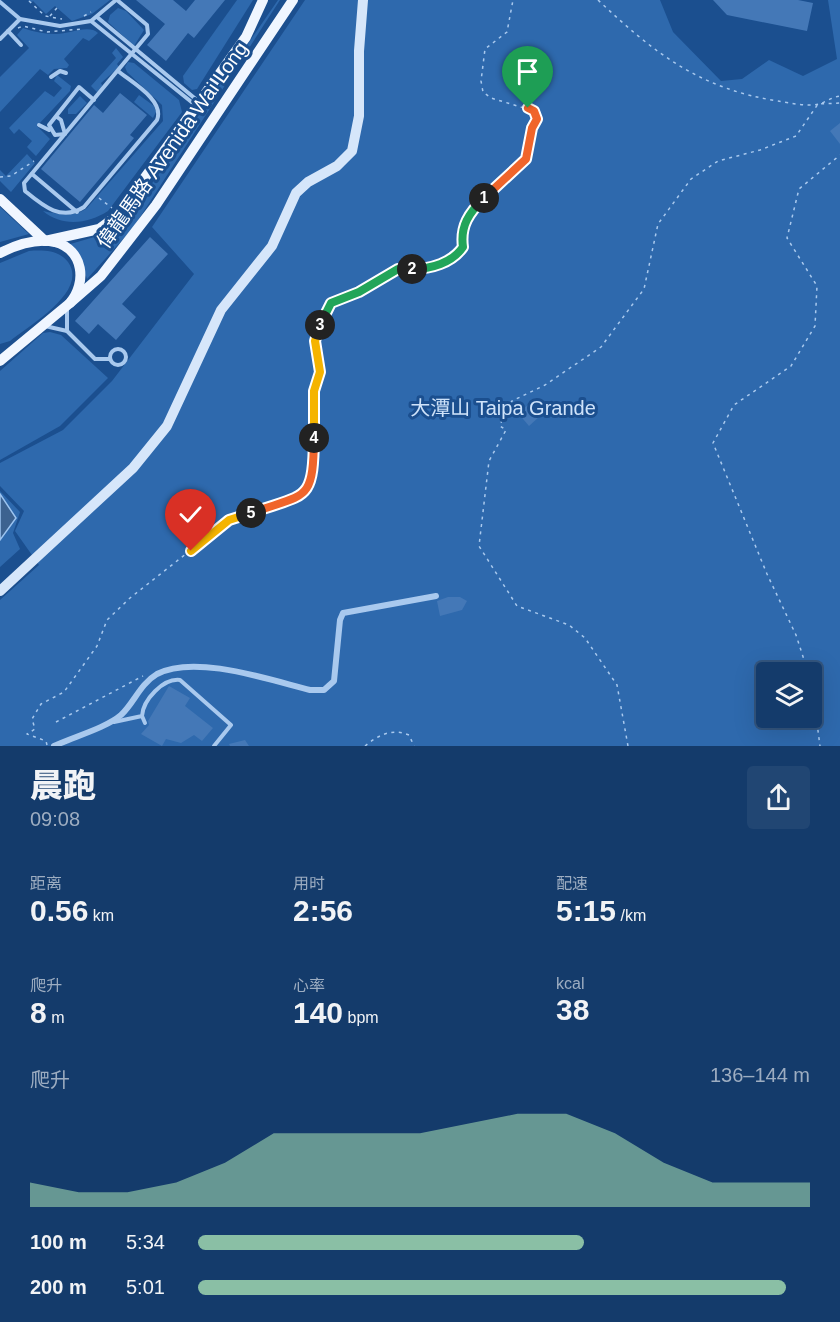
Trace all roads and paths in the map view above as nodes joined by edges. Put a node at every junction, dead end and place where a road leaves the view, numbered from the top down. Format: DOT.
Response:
graph roads {
  1 [pos="116,0"];
  2 [pos="263,0"];
  3 [pos="270,0"];
  4 [pos="292,0"];
  5 [pos="363,0"];
  6 [pos="513,0"];
  7 [pos="598,0"];
  8 [pos="27,1"];
  9 [pos="0,2"];
  10 [pos="92,12"];
  11 [pos="83,16"];
  12 [pos="97,17"];
  13 [pos="20,19"];
  14 [pos="68,20"];
  15 [pos="92,21"];
  16 [pos="85,28"];
  17 [pos="8,31"];
  18 [pos="47,32"];
  19 [pos="246,37"];
  20 [pos="0,39"];
  21 [pos="21,45"];
  22 [pos="136,50"];
  23 [pos="131,55"];
  24 [pos="118,71"];
  25 [pos="66,73"];
  26 [pos="51,77"];
  27 [pos="840,96"];
  28 [pos="94,100"];
  29 [pos="840,103"];
  30 [pos="198,104"];
  31 [pos="818,104"];
  32 [pos="57,117"];
  33 [pos="39,125"];
  34 [pos="50,130"];
  35 [pos="65,134"];
  36 [pos="48,154"];
  37 [pos="840,155"];
  38 [pos="32,174"];
  39 [pos="0,177"];
  40 [pos="0,199"];
  41 [pos="76,212"];
  42 [pos="45,241"];
  43 [pos="0,253"];
  44 [pos="69,304"];
  45 [pos="42,326"];
  46 [pos="67,331"];
  47 [pos="13,350"];
  48 [pos="0,353"];
  49 [pos="110,359"];
  50 [pos="0,361"];
  51 [pos="0,591"];
  52 [pos="436,596"];
  53 [pos="804,662"];
  54 [pos="145,675"];
  55 [pos="142,716"];
  56 [pos="56,722"];
  57 [pos="113,722"];
  58 [pos="145,723"];
  59 [pos="818,728"];
  60 [pos="48,746"];
  61 [pos="54,746"];
  62 [pos="214,746"];
  63 [pos="365,746"];
  64 [pos="414,746"];
  65 [pos="628,746"];
  66 [pos="820,746"];
  1 -- 12 [label="lane"];
  1 -- 22 [label="lane"];
  2 -- 19 [label="main road, 偉龍馬路 Avenida Wai Long"];
  3 -- 19 [label="main road"];
  4 -- 44 [label="main road, 偉龍馬路 Avenida Wai Long"];
  5 -- 51 [label="street"];
  6 -- 60 [label="path"];
  7 -- 31 [label="path"];
  8 -- 14 [label="path"];
  9 -- 13 [label="lane"];
  10 -- 11 [label="path"];
  12 -- 15 [label="lane"];
  12 -- 22 [label="lane"];
  13 -- 15 [label="lane"];
  13 -- 17 [label="lane"];
  15 -- 23 [label="lane"];
  16 -- 18 [label="path"];
  17 -- 20 [label="lane"];
  17 -- 21 [label="lane"];
  19 -- 30 [label="main road, 偉龍馬路 Avenida Wai Long"];
  22 -- 23 [label="lane"];
  22 -- 30 [label="lane"];
  23 -- 24 [label="lane"];
  23 -- 30 [label="lane"];
  24 -- 28 [label="lane"];
  24 -- 41 [label="lane"];
  25 -- 26 [label="lane"];
  27 -- 31 [label="path"];
  28 -- 32 [label="lane"];
  28 -- 35 [label="lane"];
  29 -- 31 [label="path"];
  30 -- 42 [label="main road, 偉龍馬路 Avenida Wai Long"];
  31 -- 65 [label="path"];
  32 -- 34 [label="lane"];
  32 -- 35 [label="lane"];
  33 -- 34 [label="lane"];
  34 -- 35 [label="lane"];
  35 -- 36 [label="lane"];
  36 -- 38 [label="lane"];
  36 -- 39 [label="path"];
  37 -- 53 [label="path"];
  38 -- 41 [label="lane"];
  38 -- 41 [label="lane"];
  40 -- 42 [label="main road"];
  42 -- 43 [label="main road, 偉龍馬路 Avenida Wai Long"];
  42 -- 44 [label="main road"];
  44 -- 45 [label="main road, 偉龍馬路 Avenida Wai Long"];
  44 -- 46 [label="lane"];
  45 -- 46 [label="lane"];
  45 -- 47 [label="main road, 偉龍馬路 Avenida Wai Long"];
  46 -- 49 [label="lane"];
  47 -- 48 [label="main road"];
  47 -- 50 [label="main road"];
  49 -- 49 [label="lane"];
  52 -- 57 [label="street"];
  54 -- 56 [label="path"];
  55 -- 57 [label="lane"];
  55 -- 58 [label="lane"];
  55 -- 62 [label="lane"];
  57 -- 61 [label="street"];
  59 -- 66 [label="path"];
  63 -- 64 [label="path"];
}
